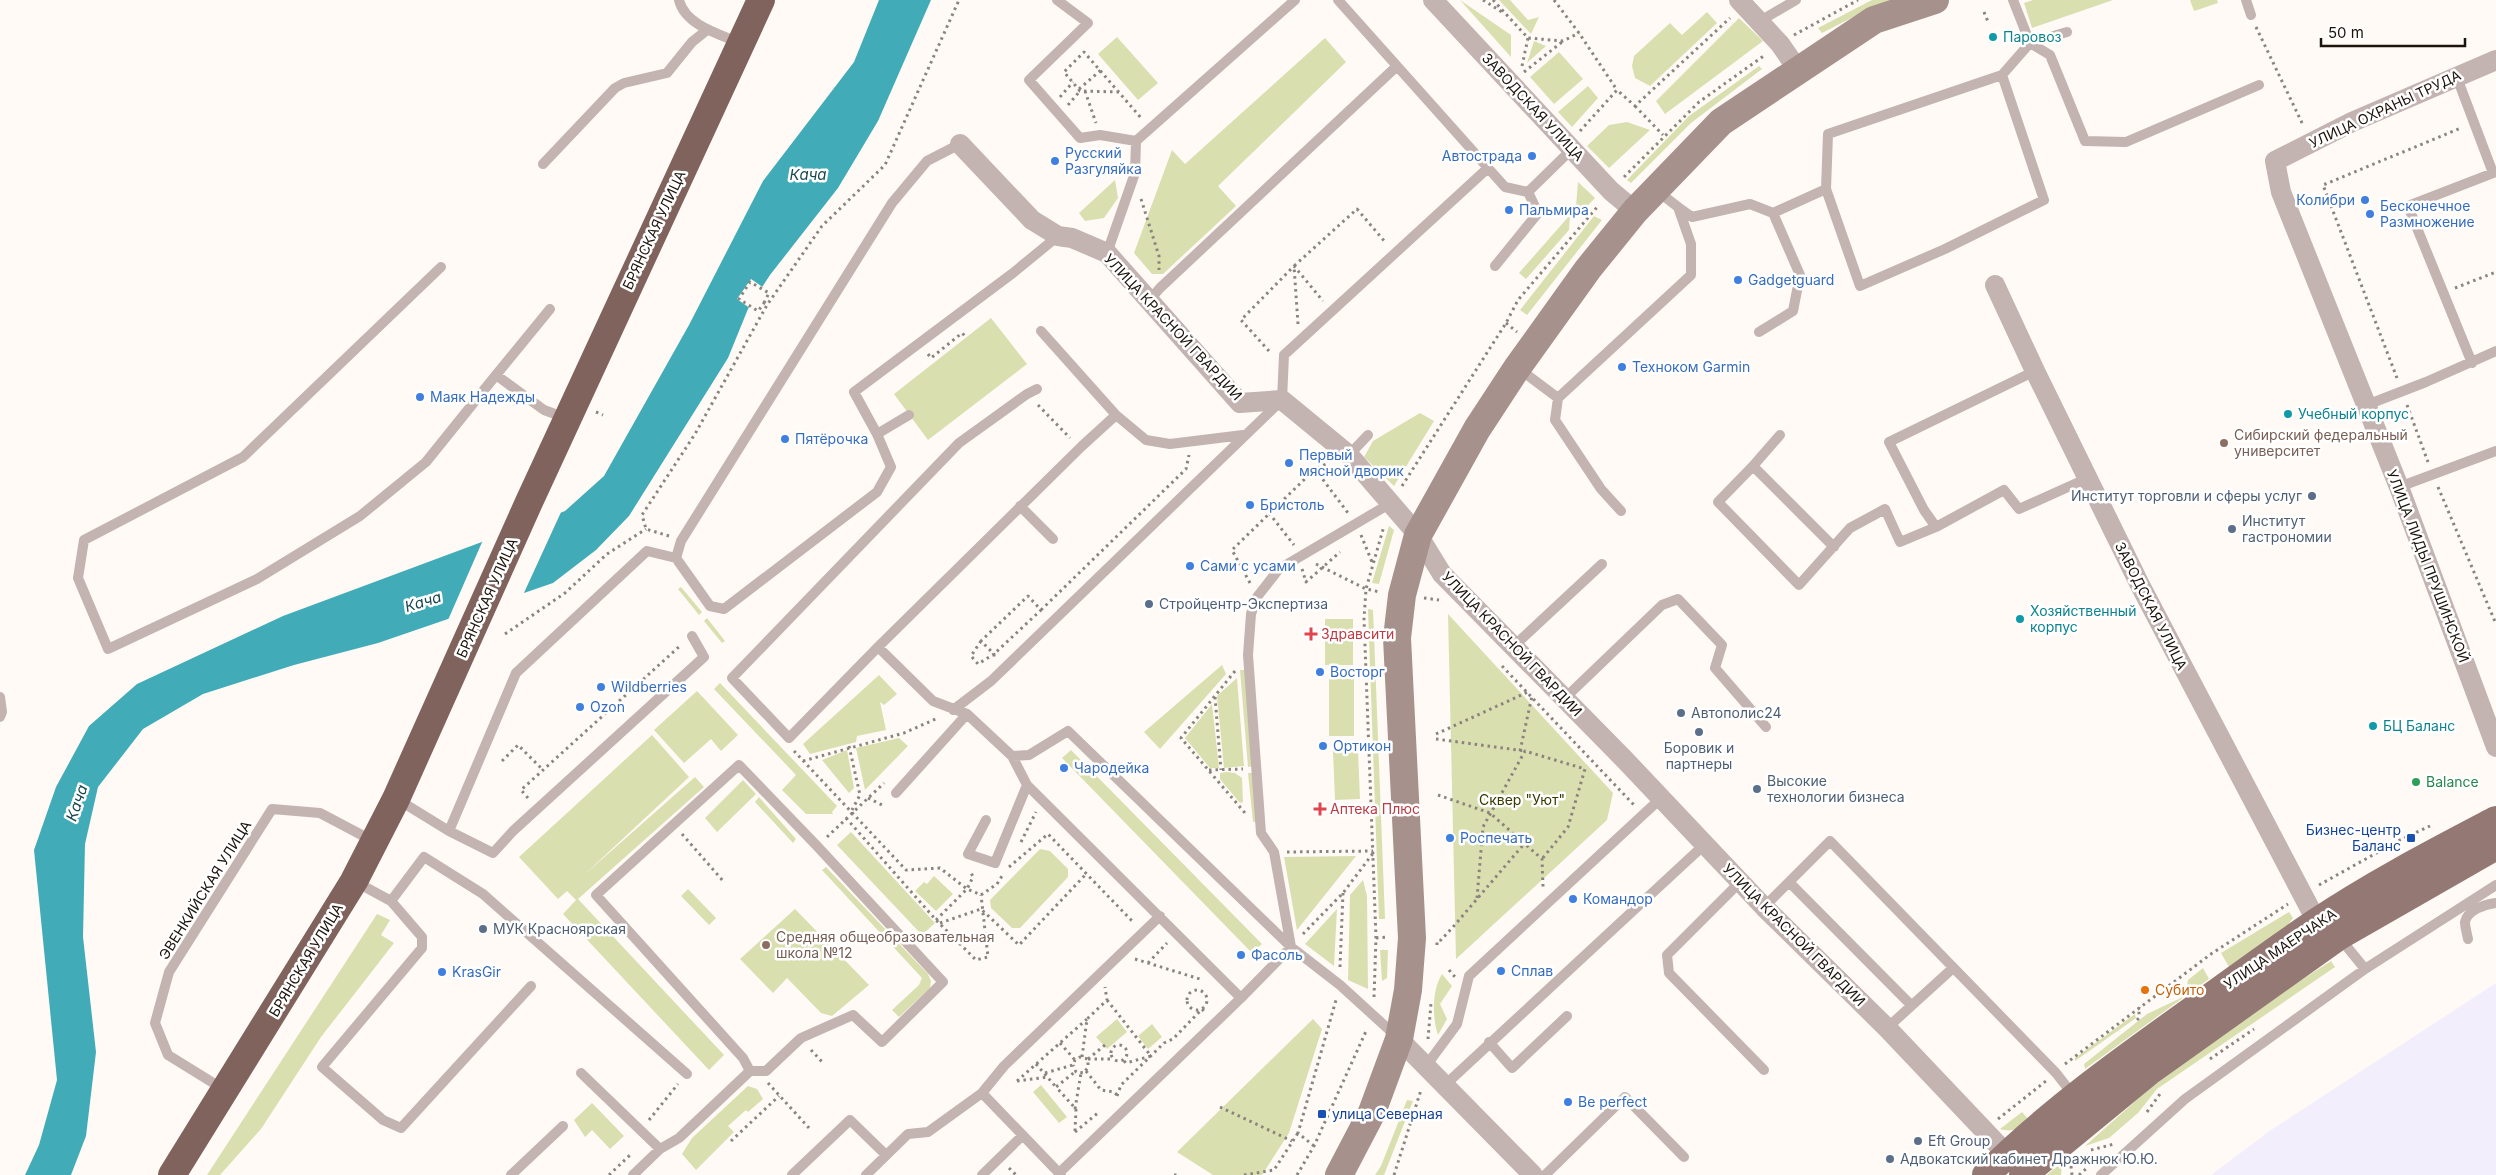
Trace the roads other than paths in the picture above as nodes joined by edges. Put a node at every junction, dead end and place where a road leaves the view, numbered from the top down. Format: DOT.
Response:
graph roads {
  1 [pos="679,0"];
  2 [pos="761,0"];
  3 [pos="1057,0"];
  4 [pos="1295,0"];
  5 [pos="1338,0"];
  6 [pos="1433,0"];
  7 [pos="1796,0"];
  8 [pos="1935,0"];
  9 [pos="2013,0"];
  10 [pos="2246,0"];
  11 [pos="1741,2"];
  12 [pos="2251,15"];
  13 [pos="1760,21"];
  14 [pos="707,30"];
  15 [pos="2067,32"];
  16 [pos="740,43"];
  17 [pos="2030,43"];
  18 [pos="2496,60"];
  19 [pos="1397,66"];
  20 [pos="1798,70"];
  21 [pos="2002,75"];
  22 [pos="2456,76"];
  23 [pos="2259,85"];
  24 [pos="1136,141"];
  25 [pos="960,144"];
  26 [pos="1570,147"];
  27 [pos="2275,161"];
  28 [pos="543,164"];
  29 [pos="1488,168"];
  30 [pos="2494,172"];
  31 [pos="1826,189"];
  32 [pos="1655,190"];
  33 [pos="1528,192"];
  34 [pos="1678,207"];
  35 [pos="1635,211"];
  36 [pos="1772,213"];
  37 [pos="1058,236"];
  38 [pos="1106,254"];
  39 [pos="1494,266"];
  40 [pos="441,267"];
  41 [pos="1995,285"];
  42 [pos="1154,295"];
  43 [pos="550,309"];
  44 [pos="1041,331"];
  45 [pos="1759,332"];
  46 [pos="2496,351"];
  47 [pos="2472,364"];
  48 [pos="1517,368"];
  49 [pos="2034,371"];
  50 [pos="496,375"];
  51 [pos="1037,389"];
  52 [pos="1558,398"];
  53 [pos="1282,400"];
  54 [pos="2364,406"];
  55 [pos="909,415"];
  56 [pos="1116,415"];
  57 [pos="567,419"];
  58 [pos="876,434"];
  59 [pos="1243,435"];
  60 [pos="1368,435"];
  61 [pos="1780,435"];
  62 [pos="2496,451"];
  63 [pos="1349,454"];
  64 [pos="1753,466"];
  65 [pos="2088,478"];
  66 [pos="2399,487"];
  67 [pos="1391,503"];
  68 [pos="1020,506"];
  69 [pos="1621,511"];
  70 [pos="1936,527"];
  71 [pos="1418,535"];
  72 [pos="1053,539"];
  73 [pos="1834,547"];
  74 [pos="676,558"];
  75 [pos="1602,564"];
  76 [pos="692,636"];
  77 [pos="878,646"];
  78 [pos="1514,646"];
  79 [pos="0,697"];
  80 [pos="1564,699"];
  81 [pos="954,710"];
  82 [pos="966,714"];
  83 [pos="0,717"];
  84 [pos="1766,728"];
  85 [pos="2496,747"];
  86 [pos="1012,756"];
  87 [pos="1027,785"];
  88 [pos="896,793"];
  89 [pos="396,799"];
  90 [pos="1660,799"];
  91 [pos="986,820"];
  92 [pos="2496,820"];
  93 [pos="449,831"];
  94 [pos="375,842"];
  95 [pos="1704,845"];
  96 [pos="2496,846"];
  97 [pos="354,880"];
  98 [pos="1740,882"];
  99 [pos="1789,882"];
  100 [pos="2496,885"];
  101 [pos="391,901"];
  102 [pos="2496,903"];
  103 [pos="1764,907"];
  104 [pos="1160,916"];
  105 [pos="2328,929"];
  106 [pos="2468,939"];
  107 [pos="1291,947"];
  108 [pos="1953,968"];
  109 [pos="2366,969"];
  110 [pos="531,986"];
  111 [pos="1241,998"];
  112 [pos="1911,1005"];
  113 [pos="1567,1016"];
  114 [pos="1887,1028"];
  115 [pos="1399,1039"];
  116 [pos="1489,1042"];
  117 [pos="1426,1066"];
  118 [pos="1764,1070"];
  119 [pos="750,1071"];
  120 [pos="581,1073"];
  121 [pos="687,1074"];
  122 [pos="1445,1085"];
  123 [pos="226,1090"];
  124 [pos="982,1093"];
  125 [pos="2075,1097"];
  126 [pos="563,1126"];
  127 [pos="1022,1136"];
  128 [pos="660,1149"];
  129 [pos="886,1155"];
  130 [pos="1684,1157"];
  131 [pos="2018,1168"];
  132 [pos="1060,1174"];
  133 [pos="172,1175"];
  134 [pos="511,1175"];
  135 [pos="633,1175"];
  136 [pos="792,1175"];
  137 [pos="866,1175"];
  138 [pos="982,1175"];
  139 [pos="1339,1175"];
  140 [pos="1533,1175"];
  141 [pos="1545,1175"];
  142 [pos="1986,1175"];
  143 [pos="2101,1175"];
  1 -- 14 [label="lane"];
  2 -- 16 [label="highway, БРЯНСКАЯ УЛИЦА"];
  3 -- 24 [label="lane"];
  4 -- 24 [label="lane"];
  5 -- 19 [label="lane"];
  6 -- 26 [label="street, ЗАВОДСКАЯ УЛИЦА"];
  7 -- 13 [label="lane"];
  8 -- 20 [label="street"];
  9 -- 17 [label="lane"];
  10 -- 12 [label="lane"];
  11 -- 13 [label="street"];
  13 -- 20 [label="street"];
  14 -- 16 [label="lane"];
  14 -- 28 [label="lane"];
  15 -- 17 [label="lane"];
  16 -- 57 [label="highway, БРЯНСКАЯ УЛИЦА"];
  17 -- 21 [label="lane"];
  17 -- 23 [label="lane"];
  18 -- 22 [label="street, УЛИЦА ОХРАНЫ ТРУДА"];
  19 -- 29 [label="lane"];
  19 -- 42 [label="lane"];
  20 -- 32 [label="street"];
  21 -- 31 [label="lane"];
  21 -- 31 [label="lane"];
  22 -- 27 [label="street, УЛИЦА ОХРАНЫ ТРУДА"];
  22 -- 30 [label="lane"];
  24 -- 38 [label="lane"];
  25 -- 37 [label="street, УЛИЦА КРАСНОЙ ГВАРДИИ"];
  25 -- 74 [label="lane"];
  26 -- 33 [label="lane"];
  26 -- 35 [label="street, ЗАВОДСКАЯ УЛИЦА"];
  27 -- 54 [label="street, УЛИЦА ЛИДЫ ПРУШИНСКОЙ"];
  29 -- 33 [label="lane"];
  29 -- 53 [label="lane"];
  30 -- 47 [label="lane"];
  31 -- 36 [label="lane"];
  32 -- 34 [label="lane"];
  32 -- 35 [label="street"];
  33 -- 39 [label="lane"];
  34 -- 36 [label="lane"];
  34 -- 52 [label="lane"];
  35 -- 48 [label="street"];
  36 -- 45 [label="lane"];
  37 -- 38 [label="street, УЛИЦА КРАСНОЙ ГВАРДИИ"];
  37 -- 58 [label="lane"];
  38 -- 42 [label="street, УЛИЦА КРАСНОЙ ГВАРДИИ"];
  40 -- 50 [label="lane"];
  41 -- 49 [label="street, ЗАВОДСКАЯ УЛИЦА"];
  42 -- 53 [label="street, УЛИЦА КРАСНОЙ ГВАРДИИ"];
  43 -- 50 [label="lane"];
  44 -- 56 [label="lane"];
  46 -- 47 [label="lane"];
  47 -- 54 [label="lane"];
  48 -- 52 [label="lane"];
  48 -- 71 [label="street"];
  49 -- 65 [label="street, ЗАВОДСКАЯ УЛИЦА"];
  49 -- 70 [label="lane"];
  50 -- 57 [label="lane"];
  51 -- 77 [label="lane"];
  52 -- 69 [label="lane"];
  53 -- 59 [label="lane"];
  53 -- 63 [label="street, УЛИЦА КРАСНОЙ ГВАРДИИ"];
  54 -- 66 [label="street, УЛИЦА ЛИДЫ ПРУШИНСКОЙ"];
  55 -- 58 [label="lane"];
  56 -- 59 [label="lane"];
  56 -- 68 [label="lane"];
  57 -- 89 [label="highway, БРЯНСКАЯ УЛИЦА"];
  58 -- 74 [label="lane"];
  59 -- 81 [label="lane"];
  60 -- 63 [label="lane"];
  61 -- 64 [label="lane"];
  62 -- 66 [label="lane"];
  63 -- 67 [label="street, УЛИЦА КРАСНОЙ ГВАРДИИ"];
  64 -- 73 [label="lane"];
  64 -- 73 [label="lane"];
  65 -- 70 [label="lane"];
  65 -- 105 [label="street, ЗАВОДСКАЯ УЛИЦА"];
  66 -- 85 [label="street, УЛИЦА ЛИДЫ ПРУШИНСКОЙ"];
  67 -- 71 [label="street, УЛИЦА КРАСНОЙ ГВАРДИИ"];
  67 -- 107 [label="lane"];
  68 -- 72 [label="lane"];
  68 -- 77 [label="lane"];
  70 -- 73 [label="lane"];
  71 -- 78 [label="street, УЛИЦА КРАСНОЙ ГВАРДИИ"];
  71 -- 115 [label="street"];
  74 -- 93 [label="lane"];
  75 -- 78 [label="lane"];
  76 -- 93 [label="lane"];
  77 -- 81 [label="lane"];
  78 -- 80 [label="street, УЛИЦА КРАСНОЙ ГВАРДИИ"];
  79 -- 83 [label="lane"];
  80 -- 84 [label="lane"];
  80 -- 90 [label="street, УЛИЦА КРАСНОЙ ГВАРДИИ"];
  81 -- 82 [label="lane"];
  82 -- 86 [label="lane"];
  82 -- 88 [label="lane"];
  86 -- 87 [label="lane"];
  86 -- 107 [label="lane"];
  87 -- 91 [label="lane"];
  87 -- 104 [label="lane"];
  89 -- 93 [label="lane"];
  89 -- 94 [label="highway, БРЯНСКАЯ УЛИЦА"];
  90 -- 95 [label="street, УЛИЦА КРАСНОЙ ГВАРДИИ"];
  90 -- 117 [label="lane"];
  92 -- 105 [label="main road, УЛИЦА МАЕРЧАКА"];
  94 -- 97 [label="highway, БРЯНСКАЯ УЛИЦА"];
  94 -- 123 [label="lane, ЭВЕНКИЙСКАЯ УЛИЦА"];
  95 -- 98 [label="street, УЛИЦА КРАСНОЙ ГВАРДИИ"];
  95 -- 116 [label="lane"];
  96 -- 105 [label="main road, УЛИЦА МАЕРЧАКА"];
  97 -- 101 [label="lane"];
  97 -- 123 [label="highway, БРЯНСКАЯ УЛИЦА"];
  98 -- 103 [label="street, УЛИЦА КРАСНОЙ ГВАРДИИ"];
  98 -- 118 [label="lane"];
  99 -- 103 [label="lane"];
  99 -- 108 [label="lane"];
  99 -- 112 [label="lane"];
  100 -- 109 [label="lane"];
  101 -- 110 [label="lane"];
  101 -- 121 [label="lane"];
  102 -- 106 [label="lane"];
  103 -- 114 [label="street, УЛИЦА КРАСНОЙ ГВАРДИИ"];
  104 -- 111 [label="lane"];
  104 -- 124 [label="lane"];
  105 -- 109 [label="lane"];
  105 -- 125 [label="main road, УЛИЦА МАЕРЧАКА"];
  105 -- 131 [label="main road, УЛИЦА МАЕРЧАКА"];
  107 -- 111 [label="lane"];
  107 -- 115 [label="lane"];
  108 -- 112 [label="lane"];
  108 -- 125 [label="lane"];
  109 -- 143 [label="lane"];
  111 -- 132 [label="lane"];
  112 -- 114 [label="lane"];
  113 -- 116 [label="lane"];
  114 -- 131 [label="street, УЛИЦА КРАСНОЙ ГВАРДИИ"];
  115 -- 117 [label="street"];
  115 -- 139 [label="street"];
  116 -- 122 [label="lane"];
  117 -- 122 [label="street"];
  119 -- 119 [label="lane"];
  119 -- 128 [label="lane"];
  120 -- 128 [label="lane"];
  122 -- 140 [label="street"];
  123 -- 133 [label="highway, БРЯНСКАЯ УЛИЦА"];
  124 -- 127 [label="lane"];
  124 -- 129 [label="lane"];
  125 -- 131 [label="main road, УЛИЦА МАЕРЧАКА"];
  126 -- 134 [label="lane"];
  127 -- 132 [label="lane"];
  127 -- 138 [label="lane"];
  128 -- 135 [label="lane"];
  129 -- 136 [label="lane"];
  129 -- 137 [label="lane"];
  130 -- 141 [label="lane"];
  131 -- 142 [label="main road, УЛИЦА МАЕРЧАКА"];
}
